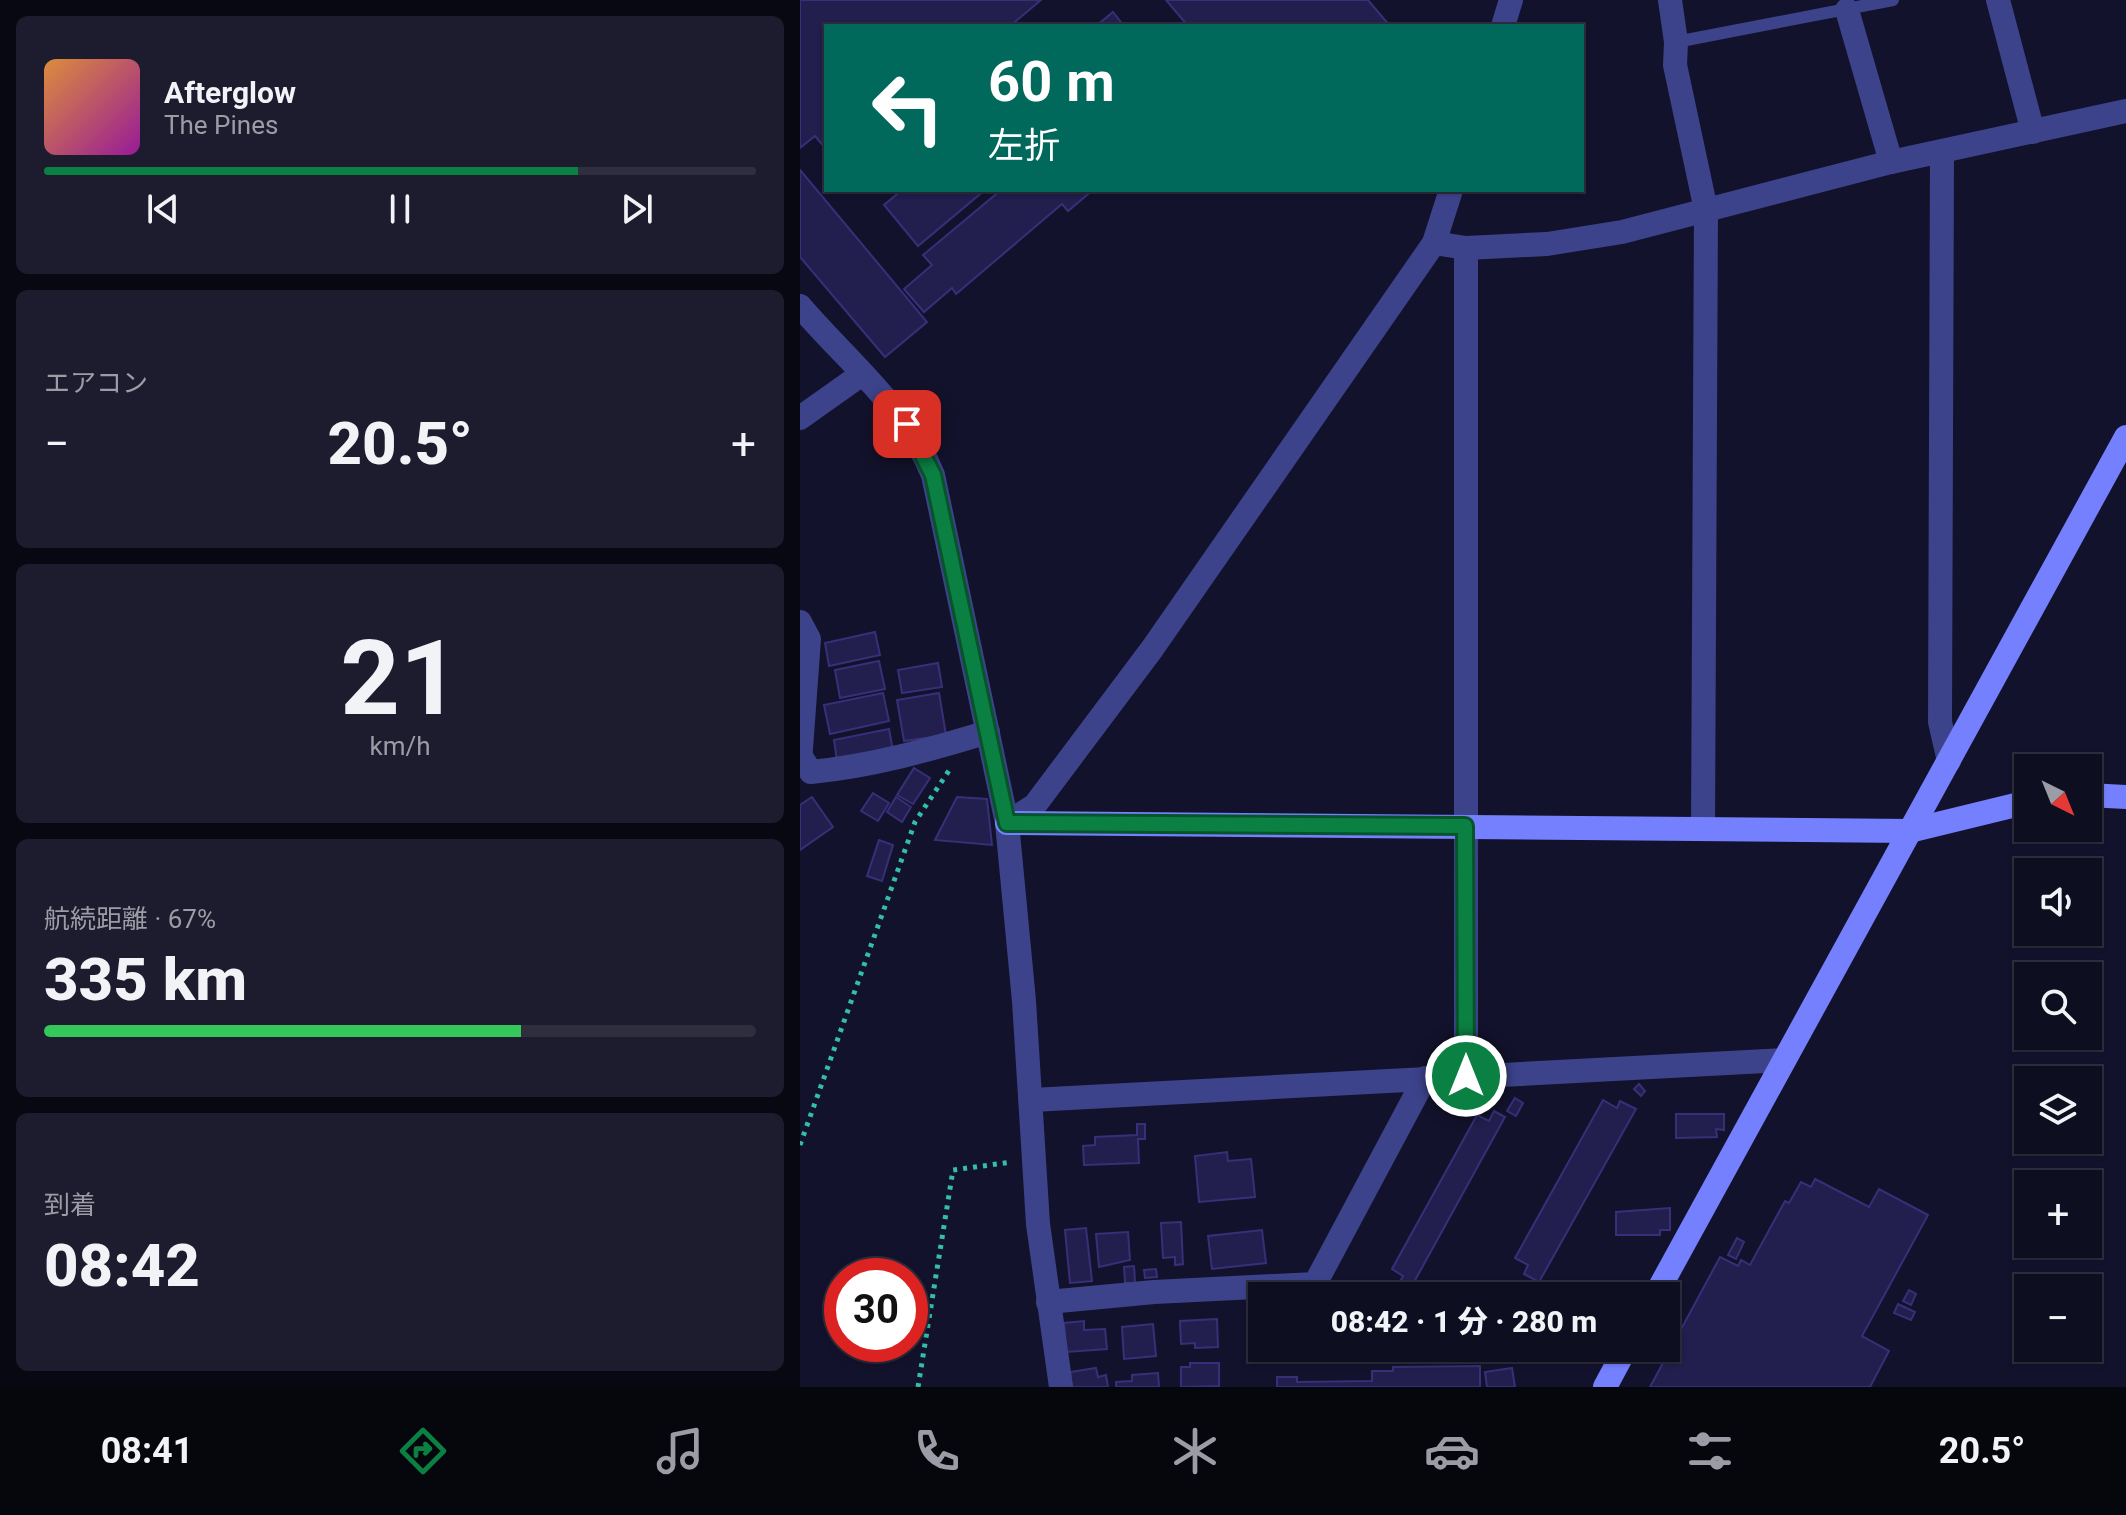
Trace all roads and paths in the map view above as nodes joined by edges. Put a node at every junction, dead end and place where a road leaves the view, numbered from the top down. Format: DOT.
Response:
graph roads {
  1 [pos="1511,0"];
  2 [pos="1670,0"];
  3 [pos="1893,0"];
  4 [pos="1998,0"];
  5 [pos="1847,10"];
  6 [pos="1504,24"];
  7 [pos="1676,42"];
  8 [pos="2126,111"];
  9 [pos="2033,132"];
  10 [pos="1942,153"];
  11 [pos="1891,162"];
  12 [pos="1450,192"];
  13 [pos="1706,210"];
  14 [pos="1434,243"];
  15 [pos="1466,248"];
  16 [pos="800,306"];
  17 [pos="862,374"];
  18 [pos="800,418"];
  19 [pos="2126,437"];
  20 [pos="800,622"];
  21 [pos="977,724"];
  22 [pos="801,761"];
  23 [pos="1949,761"];
  24 [pos="2102,796"];
  25 [pos="2126,797"];
  26 [pos="2014,805"];
  27 [pos="1007,823"];
  28 [pos="1465,826"];
  29 [pos="1703,829"];
  30 [pos="1909,831"];
  31 [pos="1784,1060"];
  32 [pos="1466,1076"];
  33 [pos="1425,1078"];
  34 [pos="1032,1100"];
  35 [pos="800,1145"];
  36 [pos="1035,1159"];
  37 [pos="1663,1282"];
  38 [pos="1048,1302"];
  39 [pos="1618,1362"];
  40 [pos="918,1387"];
  41 [pos="1061,1387"];
  42 [pos="1605,1387"];
  1 -- 6 [label="street"];
  2 -- 7 [label="street"];
  3 -- 5 [label="lane"];
  4 -- 9 [label="street"];
  5 -- 7 [label="lane"];
  5 -- 11 [label="street"];
  7 -- 13 [label="street"];
  8 -- 9 [label="street"];
  9 -- 10 [label="street"];
  10 -- 11 [label="street"];
  10 -- 23 [label="street"];
  11 -- 13 [label="street"];
  12 -- 14 [label="street"];
  13 -- 15 [label="street"];
  13 -- 29 [label="street"];
  14 -- 15 [label="street"];
  14 -- 27 [label="street"];
  15 -- 28 [label="street"];
  16 -- 17 [label="street"];
  17 -- 18 [label="street"];
  17 -- 21 [label="street"];
  19 -- 23 [label="street"];
  20 -- 22 [label="street"];
  21 -- 22 [label="street"];
  21 -- 27 [label="street"];
  21 -- 35 [label="path"];
  23 -- 30 [label="street"];
  24 -- 25 [label="street"];
  26 -- 30 [label="street"];
  27 -- 28 [label="street"];
  27 -- 34 [label="street"];
  28 -- 29 [label="street"];
  28 -- 32 [label="street"];
  29 -- 30 [label="street"];
  30 -- 31 [label="street"];
  31 -- 32 [label="street"];
  31 -- 37 [label="street"];
  32 -- 33 [label="street"];
  33 -- 34 [label="street"];
  33 -- 38 [label="street"];
  34 -- 36 [label="street"];
  36 -- 38 [label="street"];
  36 -- 40 [label="path"];
  38 -- 41 [label="street"];
  39 -- 42 [label="street"];
}
